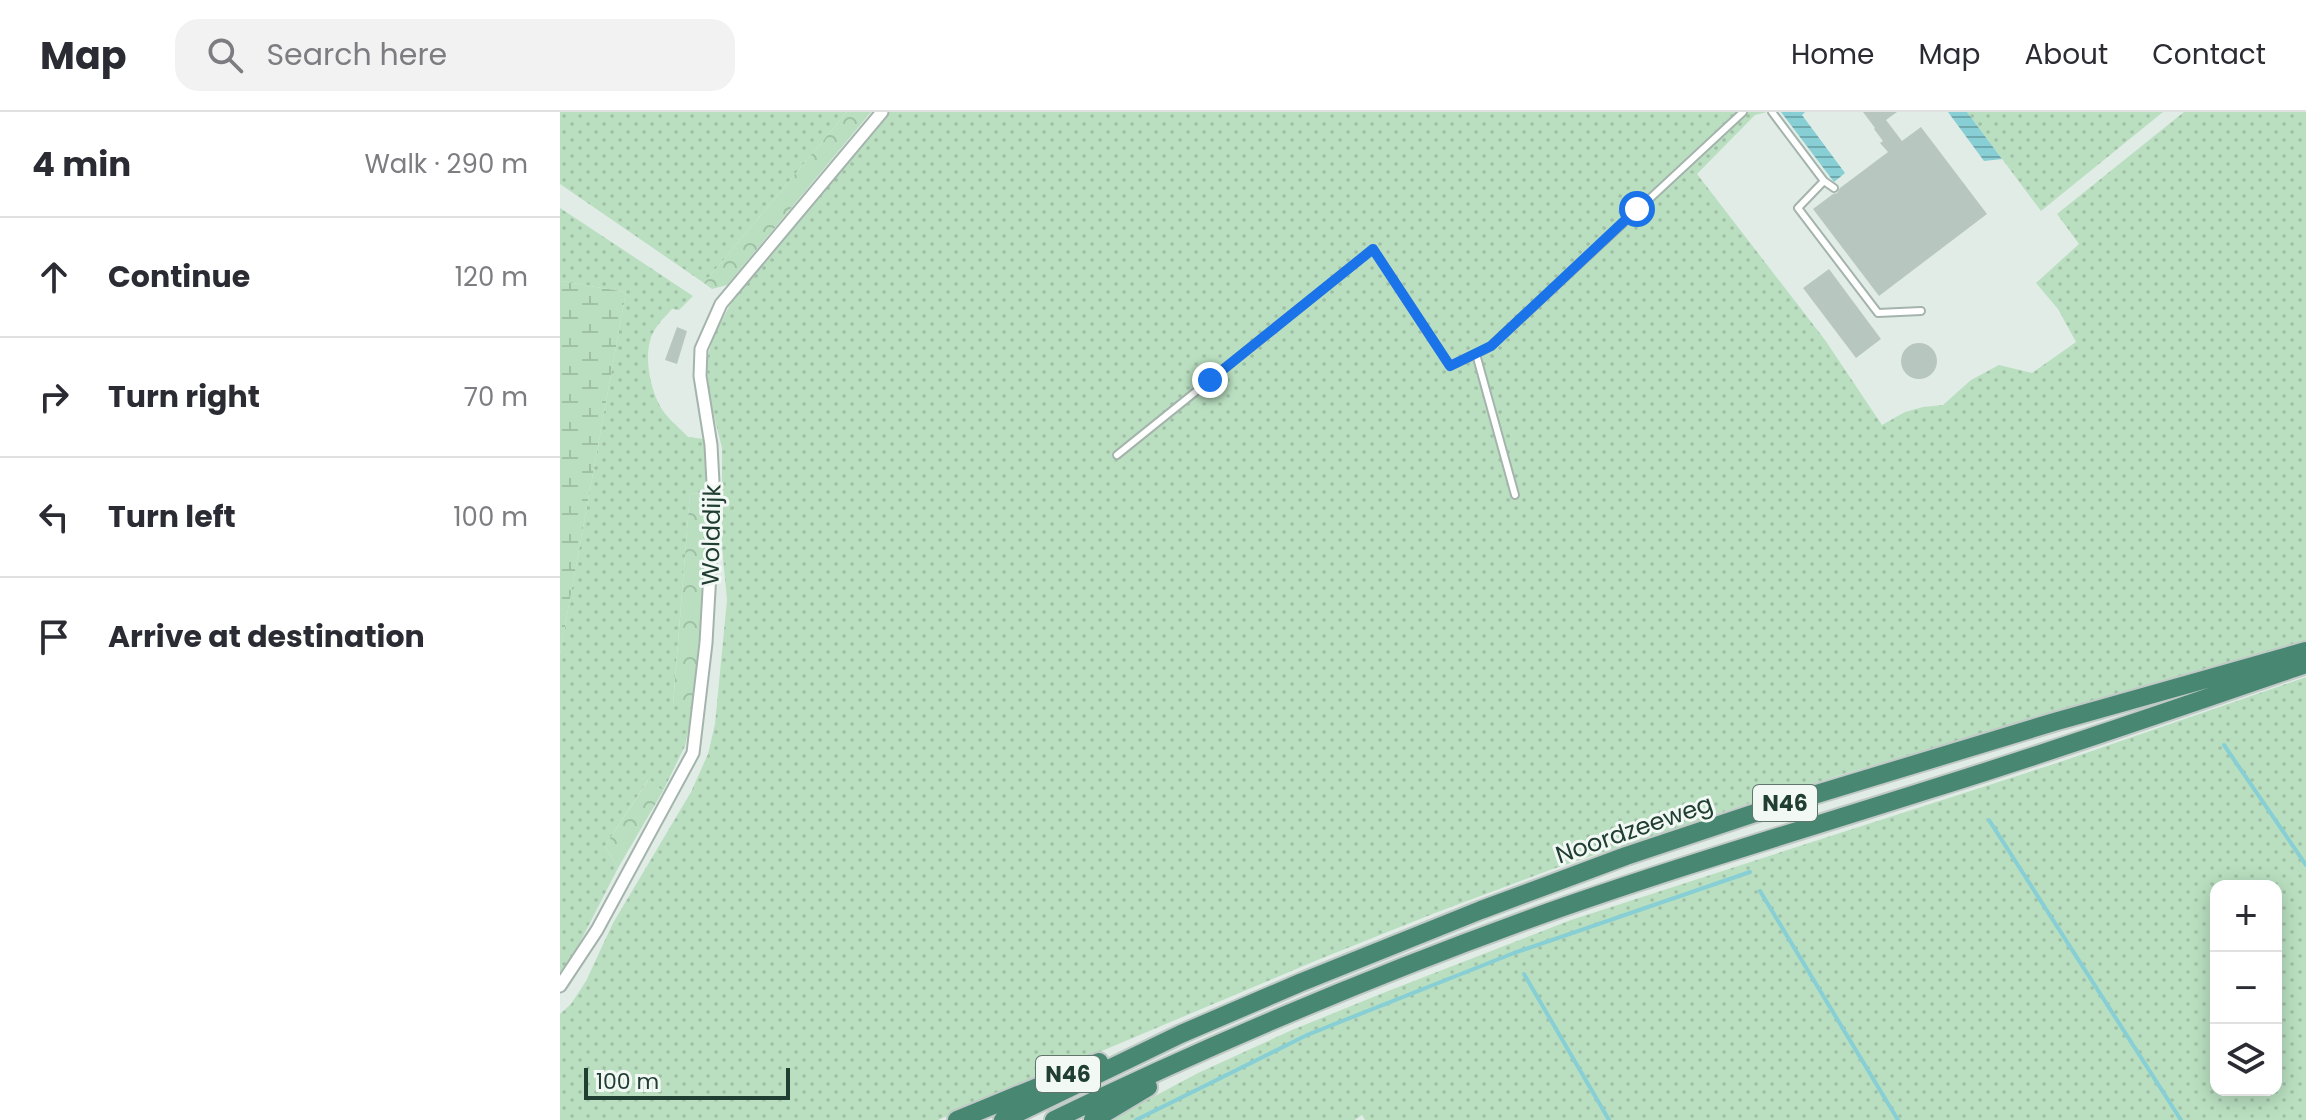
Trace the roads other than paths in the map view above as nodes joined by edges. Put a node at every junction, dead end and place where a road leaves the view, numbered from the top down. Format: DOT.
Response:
graph roads {
  1 [pos="882,112"];
  2 [pos="1743,112"];
  3 [pos="1772,112"];
  4 [pos="1824,181"];
  5 [pos="1834,188"];
  6 [pos="1921,311"];
  7 [pos="1476,354"];
  8 [pos="1117,455"];
  9 [pos="1515,495"];
  10 [pos="2306,651"];
  11 [pos="2306,664"];
  12 [pos="560,986"];
  13 [pos="1181,1034"];
  14 [pos="1226,1040"];
  15 [pos="957,1120"];
  16 [pos="1003,1120"];
  17 [pos="1054,1120"];
  18 [pos="1093,1120"];
  1 -- 12 [label="street, Wolddijk"];
  2 -- 7 [label="lane"];
  3 -- 4 [label="lane"];
  4 -- 5 [label="lane"];
  4 -- 6 [label="lane"];
  7 -- 8 [label="lane"];
  7 -- 9 [label="lane"];
  10 -- 13 [label="highway, Noordzeeweg / N46"];
  11 -- 14 [label="highway, N46"];
  13 -- 15 [label="highway, N46"];
  13 -- 16 [label="highway, Noordzeeweg"];
  14 -- 17 [label="highway, N46"];
  14 -- 18 [label="highway, N46"];
}
